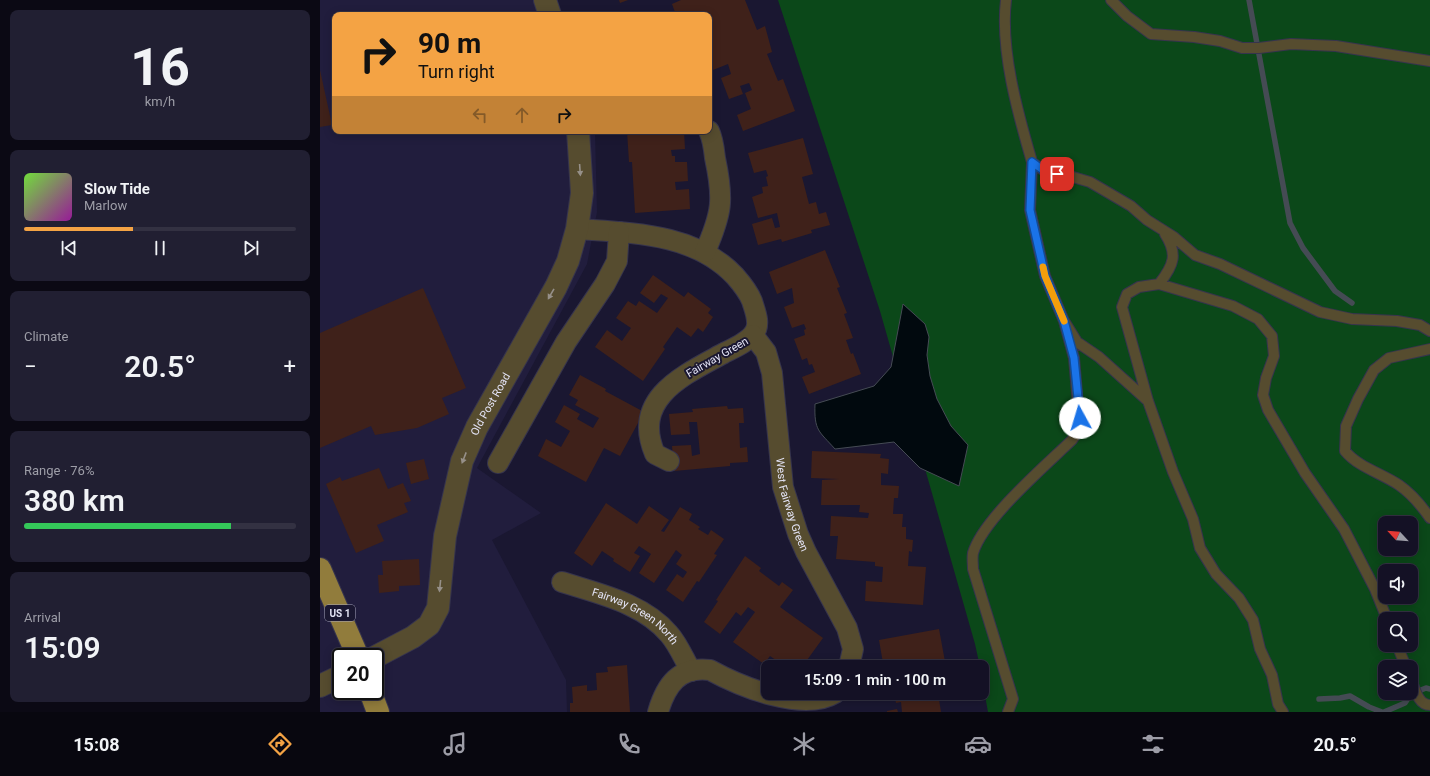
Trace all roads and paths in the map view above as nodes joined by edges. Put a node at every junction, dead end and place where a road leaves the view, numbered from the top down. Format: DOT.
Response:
graph roads {
  1 [pos="545,0"];
  2 [pos="1006,0"];
  3 [pos="1111,0"];
  4 [pos="549,12"];
  5 [pos="1430,61"];
  6 [pos="578,134"];
  7 [pos="710,134"];
  8 [pos="1032,162"];
  9 [pos="1160,227"];
  10 [pos="577,230"];
  11 [pos="619,232"];
  12 [pos="705,252"];
  13 [pos="1159,284"];
  14 [pos="1064,321"];
  15 [pos="1425,326"];
  16 [pos="1430,331"];
  17 [pos="753,335"];
  18 [pos="1430,349"];
  19 [pos="1148,401"];
  20 [pos="669,461"];
  21 [pos="498,462"];
  22 [pos="1430,518"];
  23 [pos="320,569"];
  24 [pos="562,582"];
  25 [pos="1384,612"];
  26 [pos="354,648"];
  27 [pos="384,652"];
  28 [pos="851,660"];
  29 [pos="691,671"];
  30 [pos="332,680"];
  31 [pos="320,686"];
  32 [pos="1418,696"];
  33 [pos="373,700"];
  34 [pos="835,701"];
  35 [pos="1430,705"];
  36 [pos="378,712"];
  37 [pos="658,712"];
  38 [pos="1008,712"];
  39 [pos="1283,712"];
  1 -- 4 [label="street"];
  2 -- 8 [label="lane"];
  3 -- 5 [label="lane"];
  6 -- 10 [label="street, Old Post Road, one-way"];
  7 -- 12 [label="street"];
  8 -- 9 [label="lane"];
  8 -- 14 [label="lane"];
  9 -- 13 [label="lane"];
  9 -- 15 [label="lane"];
  10 -- 11 [label="street, Fairway Green"];
  10 -- 27 [label="street, Old Post Road, one-way"];
  11 -- 12 [label="street, Fairway Green"];
  11 -- 21 [label="street"];
  12 -- 17 [label="street, Fairway Green"];
  13 -- 19 [label="lane"];
  13 -- 25 [label="lane"];
  14 -- 19 [label="lane"];
  14 -- 38 [label="lane"];
  15 -- 16 [label="lane"];
  17 -- 20 [label="street, Fairway Green"];
  17 -- 28 [label="street, West Fairway Green"];
  18 -- 22 [label="lane"];
  19 -- 39 [label="lane"];
  23 -- 26 [label="main road, US 1"];
  24 -- 29 [label="street, Fairway Green North"];
  29 -- 34 [label="street"];
  29 -- 37 [label="street"];
  30 -- 31 [label="street"];
  32 -- 35 [label="lane"];
  33 -- 36 [label="main road"];
}
